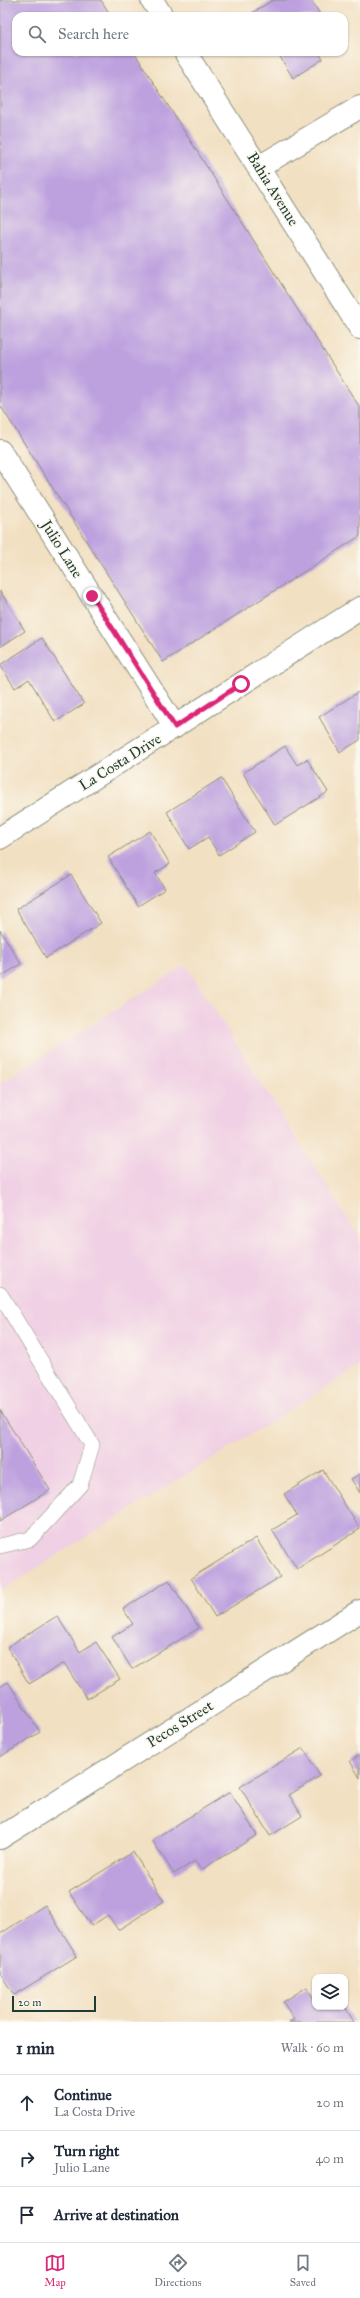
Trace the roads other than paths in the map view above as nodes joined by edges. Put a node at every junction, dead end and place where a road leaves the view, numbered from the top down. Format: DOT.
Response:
graph roads {
  1 [pos="152,0"];
  2 [pos="160,12"];
  3 [pos="188,56"];
  4 [pos="360,107"];
  5 [pos="259,167"];
  6 [pos="360,328"];
  7 [pos="0,451"];
  8 [pos="360,608"];
  9 [pos="175,727"];
  10 [pos="0,838"];
  11 [pos="0,1294"];
  12 [pos="0,1546"];
  13 [pos="360,1611"];
  14 [pos="0,1838"];
  1 -- 2 [label="street"];
  3 -- 5 [label="street, Bahia Avenue"];
  4 -- 5 [label="street"];
  5 -- 6 [label="street, Bahia Avenue"];
  7 -- 9 [label="street, Julio Lane"];
  8 -- 9 [label="street, La Costa Drive"];
  9 -- 10 [label="street, La Costa Drive"];
  11 -- 12 [label="lane"];
  13 -- 14 [label="street, Pecos Street"];
}
